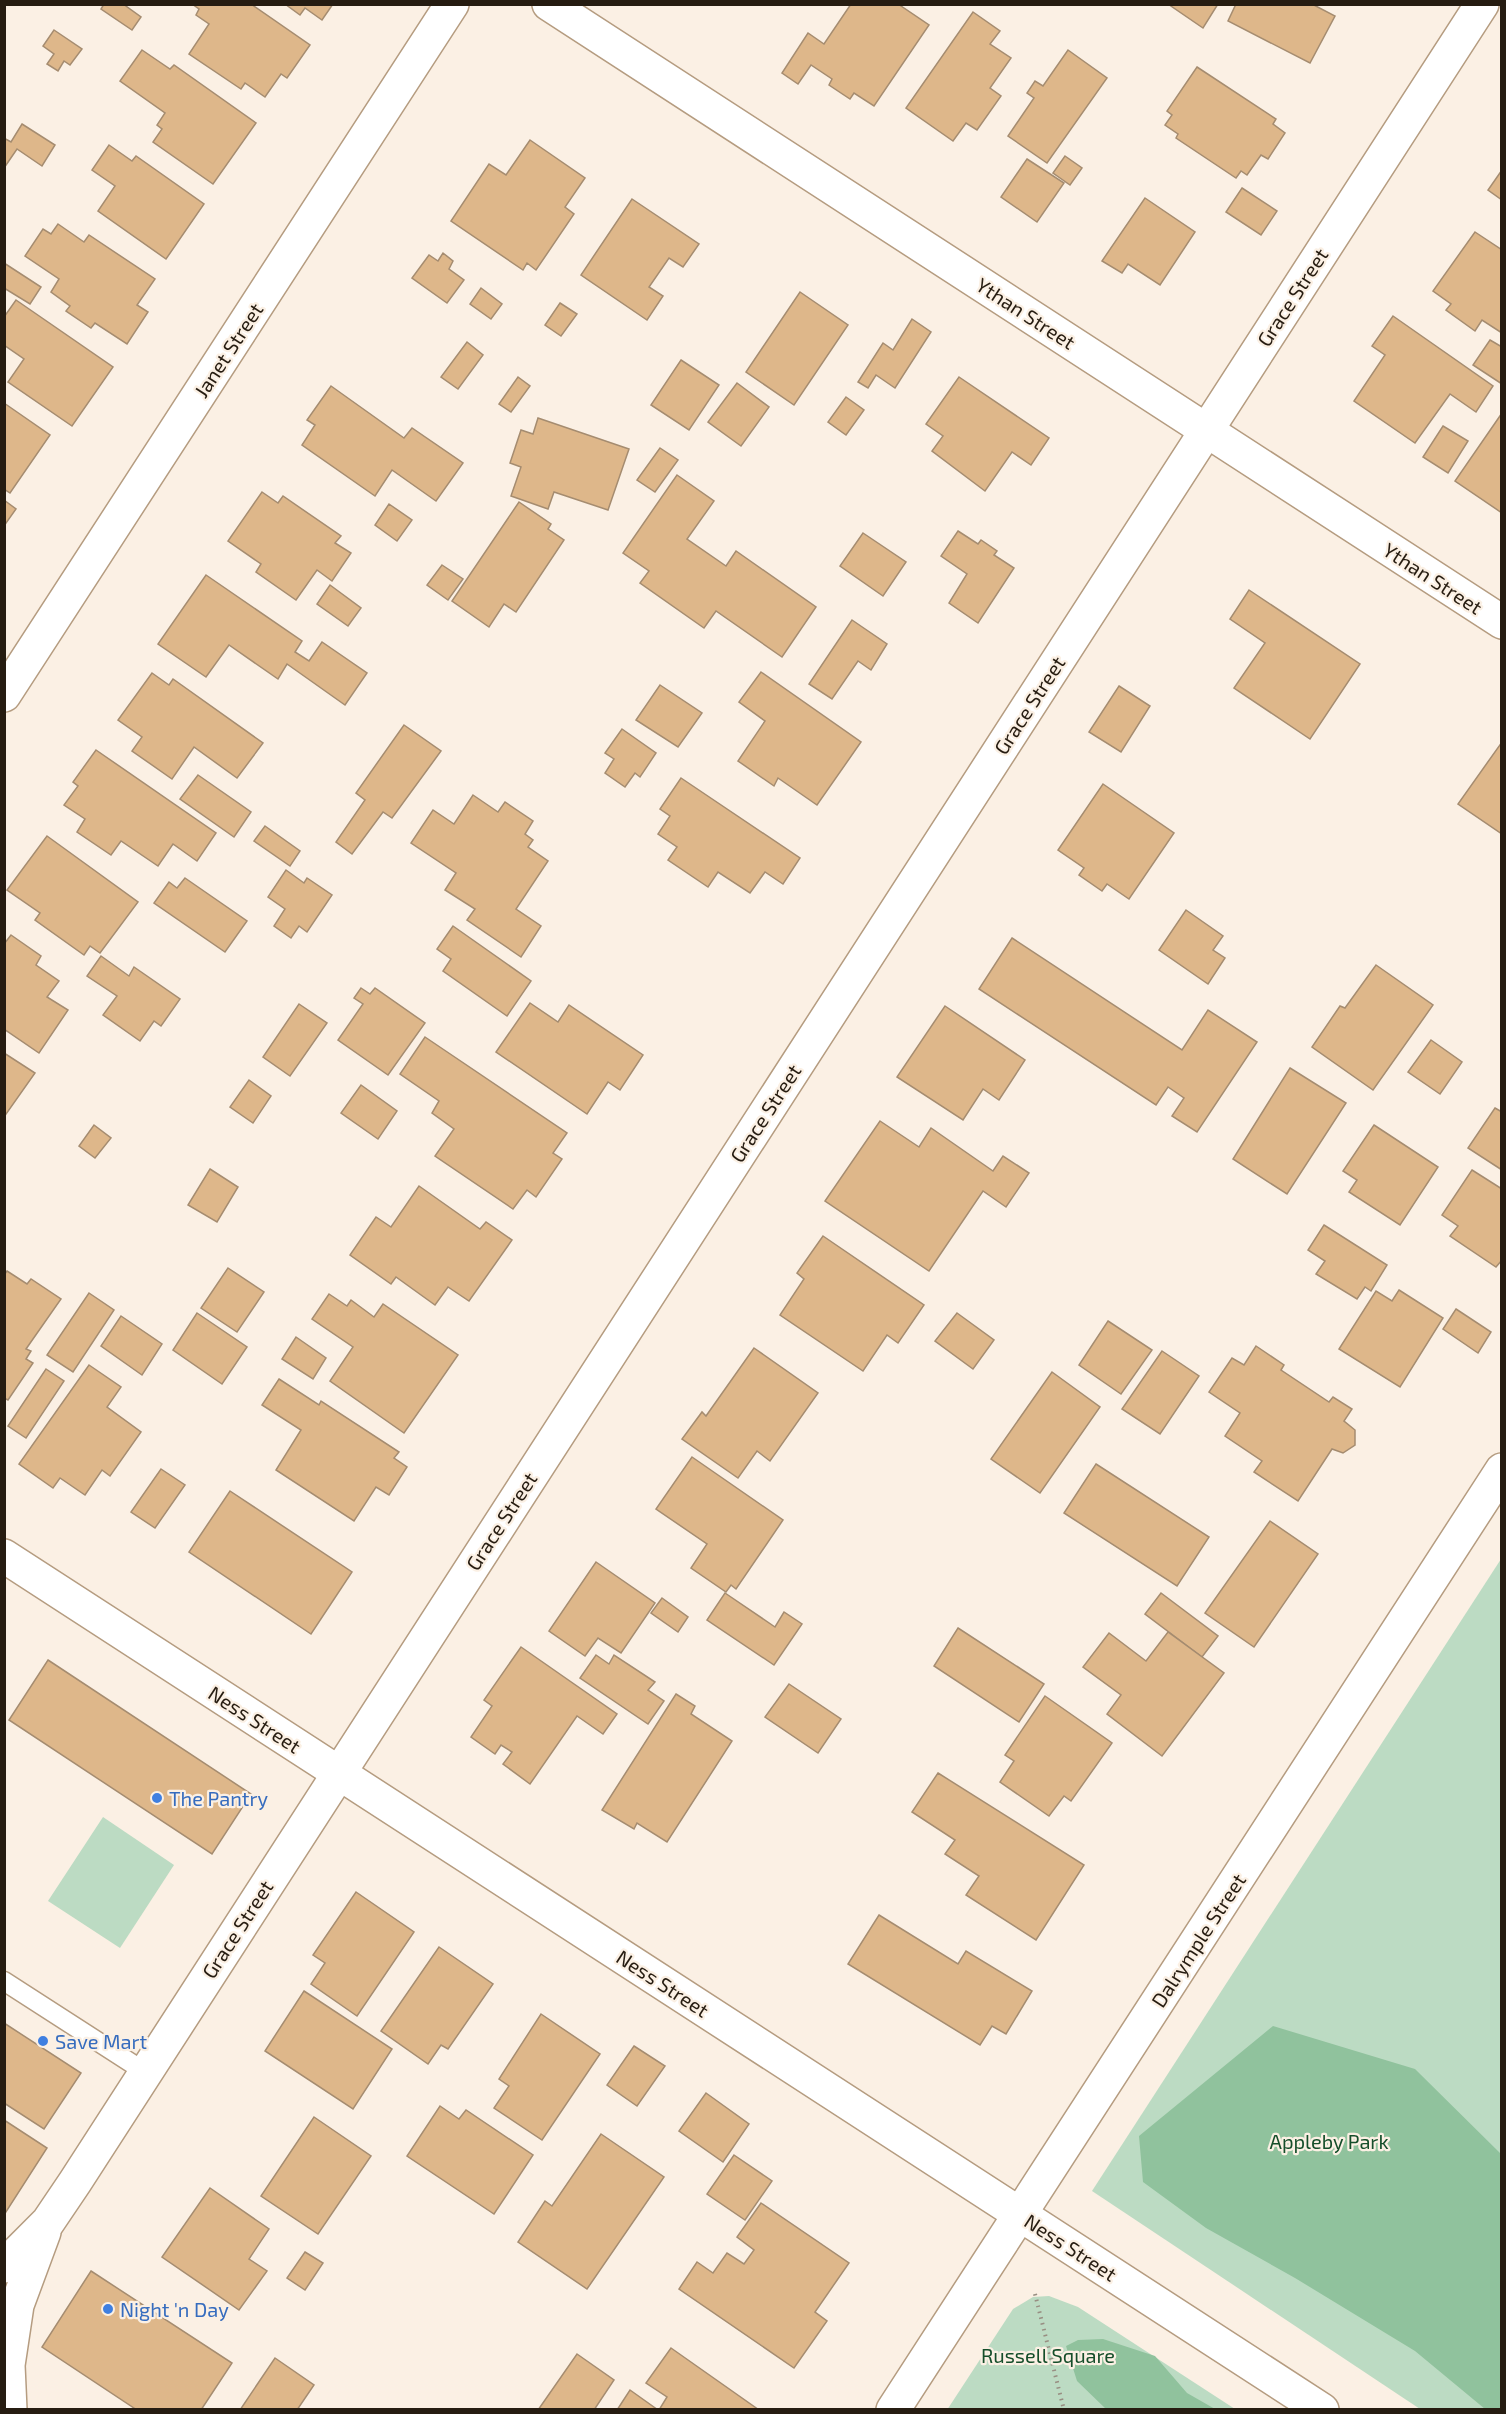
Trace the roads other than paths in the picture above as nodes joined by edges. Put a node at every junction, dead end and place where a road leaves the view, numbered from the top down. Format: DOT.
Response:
graph roads {
  1 [pos="452,4"];
  2 [pos="549,4"];
  3 [pos="1482,4"];
  4 [pos="1206,430"];
  5 [pos="1502,622"];
  6 [pos="4,695"];
  7 [pos="1502,1470"];
  8 [pos="4,1556"];
  9 [pos="337,1772"];
  10 [pos="4,1981"];
  11 [pos="145,2072"];
  12 [pos="1021,2215"];
  13 [pos="48,2222"];
  14 [pos="4,2266"];
  15 [pos="10,2409"];
  16 [pos="893,2409"];
  17 [pos="1322,2409"];
  1 -- 6 [label="street, Janet Street"];
  2 -- 4 [label="street, Ythan Street"];
  3 -- 4 [label="street, Grace Street"];
  4 -- 5 [label="street, Ythan Street"];
  4 -- 9 [label="street, Grace Street"];
  7 -- 12 [label="street, Dalrymple Street"];
  8 -- 9 [label="street, Ness Street"];
  9 -- 11 [label="street, Grace Street"];
  9 -- 12 [label="street, Ness Street"];
  10 -- 11 [label="lane"];
  11 -- 13 [label="street, Grace Street"];
  12 -- 16 [label="street, Dalrymple Street"];
  12 -- 17 [label="street, Ness Street"];
  13 -- 14 [label="street, Grace Street"];
  13 -- 15 [label="street, Grace Street"];
}
